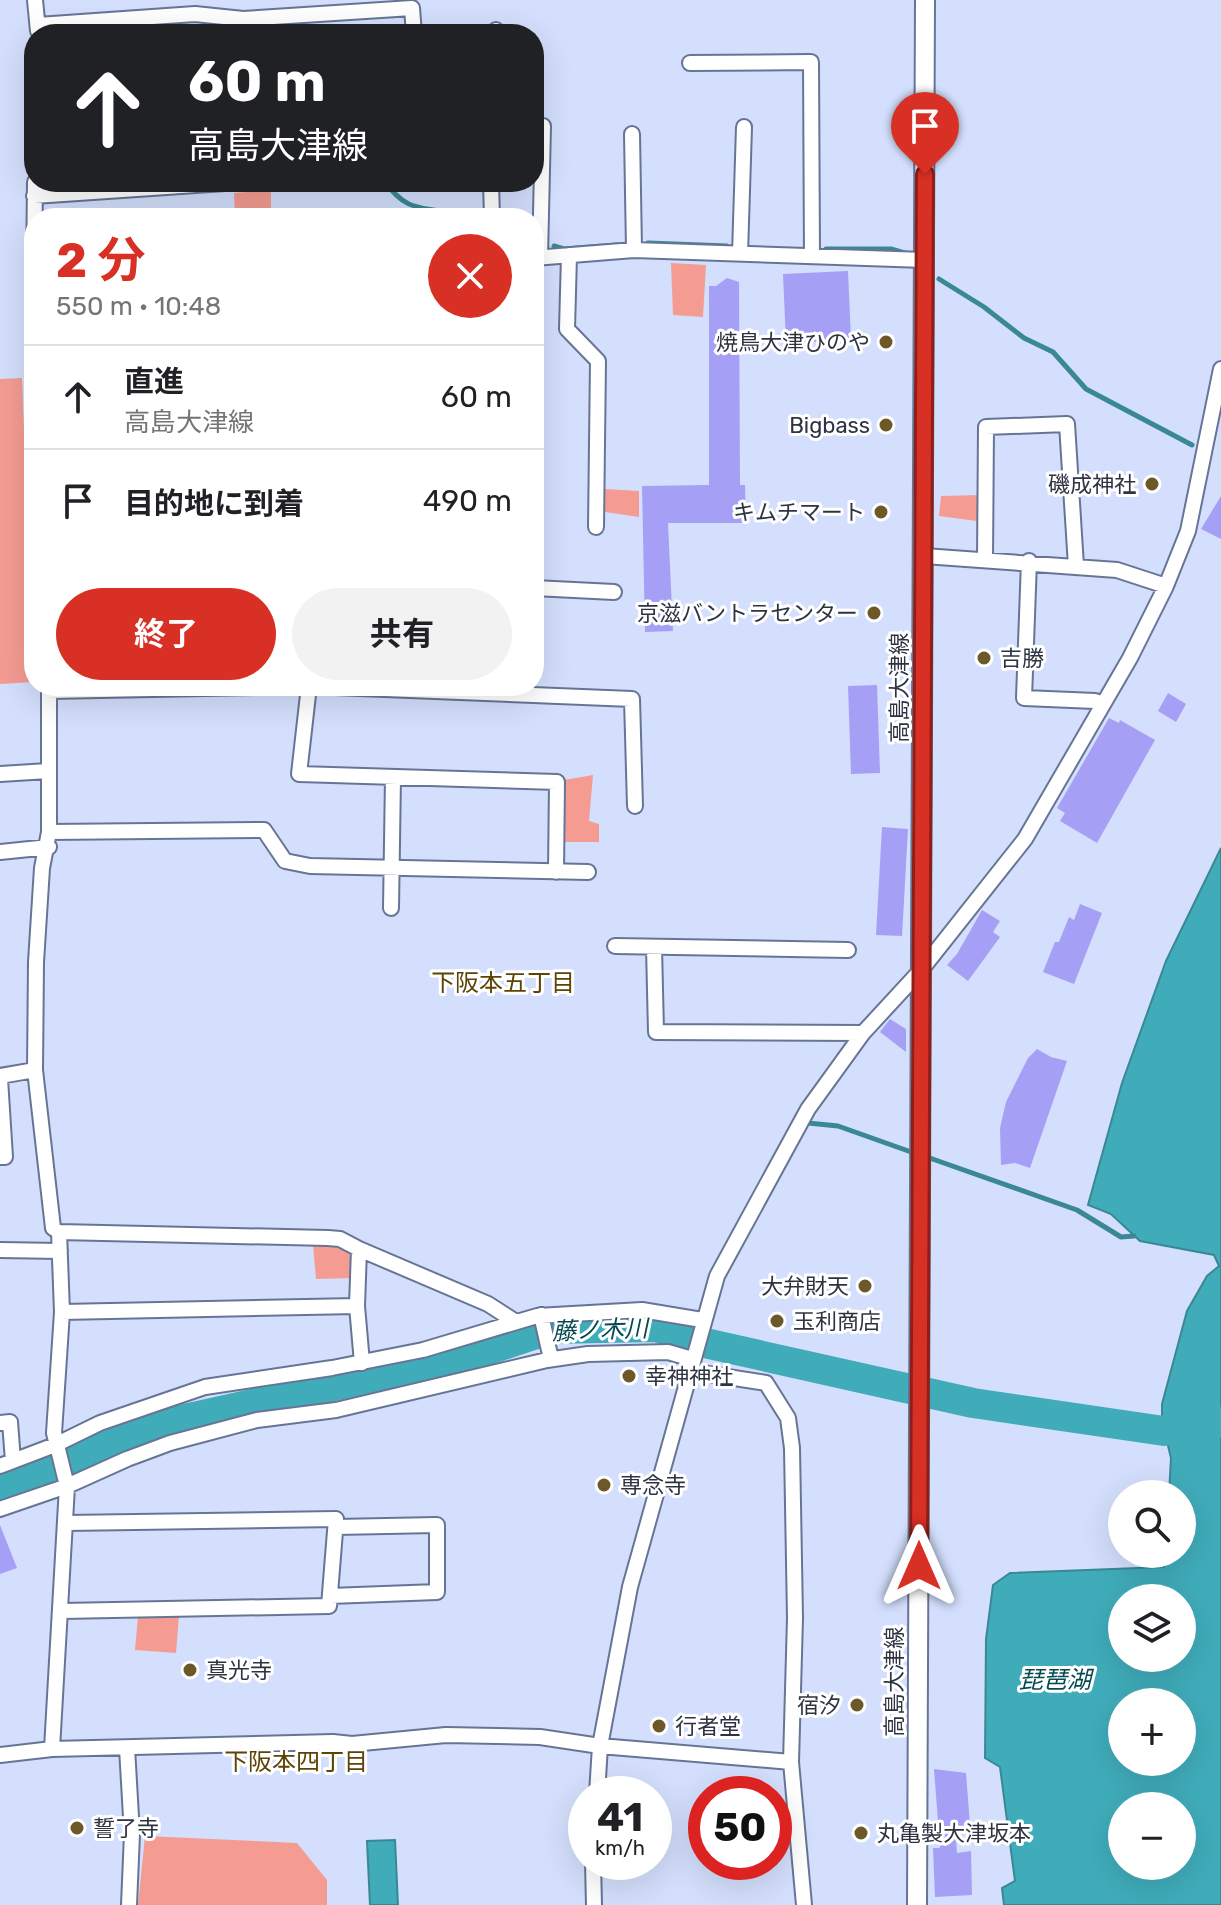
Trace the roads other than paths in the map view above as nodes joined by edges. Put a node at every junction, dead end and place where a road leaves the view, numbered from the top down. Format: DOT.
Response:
graph roads {
  1 [pos="35,0"];
  2 [pos="281,0"];
  3 [pos="925,0"];
  4 [pos="281,16"];
  5 [pos="37,24"];
  6 [pos="90,24"];
  7 [pos="413,24"];
  8 [pos="690,63"];
  9 [pos="744,127"];
  10 [pos="632,134"];
  11 [pos="634,250"];
  12 [pos="740,254"];
  13 [pos="569,255"];
  14 [pos="812,256"];
  15 [pos="544,257"];
  16 [pos="925,260"];
  17 [pos="1221,369"];
  18 [pos="596,527"];
  19 [pos="924,556"];
  20 [pos="985,560"];
  21 [pos="1029,561"];
  22 [pos="1076,566"];
  23 [pos="1166,586"];
  24 [pos="544,588"];
  25 [pos="614,592"];
  26 [pos="544,695"];
  27 [pos="49,696"];
  28 [pos="308,696"];
  29 [pos="1103,704"];
  30 [pos="48,771"];
  31 [pos="0,774"];
  32 [pos="393,777"];
  33 [pos="635,806"];
  34 [pos="49,840"];
  35 [pos="0,852"];
  36 [pos="392,868"];
  37 [pos="556,872"];
  38 [pos="588,872"];
  39 [pos="391,908"];
  40 [pos="834,934"];
  41 [pos="615,946"];
  42 [pos="654,947"];
  43 [pos="922,969"];
  44 [pos="863,1033"];
  45 [pos="35,1070"];
  46 [pos="0,1078"];
  47 [pos="0,1157"];
  48 [pos="59,1232"];
  49 [pos="359,1249"];
  50 [pos="0,1250"];
  51 [pos="60,1251"];
  52 [pos="357,1306"];
  53 [pos="62,1312"];
  54 [pos="541,1315"];
  55 [pos="516,1322"];
  56 [pos="701,1323"];
  57 [pos="551,1359"];
  58 [pos="691,1361"];
  59 [pos="362,1363"];
  60 [pos="0,1423"];
  61 [pos="56,1448"];
  62 [pos="7,1463"];
  63 [pos="67,1481"];
  64 [pos="0,1509"];
  65 [pos="66,1523"];
  66 [pos="336,1527"];
  67 [pos="330,1596"];
  68 [pos="62,1611"];
  69 [pos="600,1746"];
  70 [pos="127,1748"];
  71 [pos="52,1749"];
  72 [pos="0,1755"];
  73 [pos="791,1762"];
  74 [pos="598,1776"];
  75 [pos="593,1880"];
  76 [pos="129,1905"];
  77 [pos="594,1905"];
  78 [pos="804,1905"];
  79 [pos="917,1905"];
  1 -- 5 [label="street"];
  2 -- 4 [label="street"];
  3 -- 16 [label="main road, 高島大津線"];
  4 -- 6 [label="street"];
  4 -- 7 [label="street"];
  8 -- 14 [label="street"];
  9 -- 12 [label="street"];
  10 -- 11 [label="street"];
  11 -- 12 [label="street"];
  11 -- 13 [label="street"];
  12 -- 14 [label="street"];
  13 -- 15 [label="street"];
  13 -- 18 [label="street"];
  14 -- 16 [label="street"];
  16 -- 19 [label="main road, 高島大津線"];
  17 -- 23 [label="street"];
  19 -- 20 [label="street"];
  19 -- 43 [label="main road, 高島大津線"];
  20 -- 21 [label="street"];
  20 -- 22 [label="street"];
  21 -- 22 [label="street"];
  21 -- 29 [label="street"];
  22 -- 23 [label="street"];
  23 -- 29 [label="street"];
  24 -- 25 [label="street"];
  26 -- 33 [label="street"];
  27 -- 30 [label="street"];
  28 -- 32 [label="street"];
  29 -- 43 [label="street"];
  30 -- 31 [label="street"];
  30 -- 34 [label="street"];
  32 -- 36 [label="street"];
  32 -- 37 [label="street"];
  34 -- 35 [label="street"];
  34 -- 36 [label="street"];
  34 -- 45 [label="street"];
  36 -- 37 [label="street"];
  36 -- 39 [label="street"];
  37 -- 38 [label="street"];
  40 -- 42 [label="street"];
  41 -- 42 [label="street"];
  42 -- 44 [label="street"];
  43 -- 44 [label="street"];
  43 -- 79 [label="main road, 高島大津線"];
  44 -- 56 [label="street"];
  45 -- 46 [label="street"];
  45 -- 48 [label="street"];
  46 -- 47 [label="street"];
  48 -- 49 [label="street"];
  48 -- 51 [label="street"];
  49 -- 52 [label="street"];
  49 -- 55 [label="street"];
  50 -- 51 [label="street"];
  51 -- 53 [label="street"];
  52 -- 53 [label="street"];
  52 -- 59 [label="street"];
  53 -- 61 [label="street"];
  54 -- 55 [label="street"];
  54 -- 56 [label="street"];
  54 -- 57 [label="street"];
  55 -- 59 [label="street"];
  56 -- 58 [label="street"];
  57 -- 58 [label="street"];
  57 -- 63 [label="street"];
  58 -- 69 [label="street"];
  58 -- 73 [label="street"];
  59 -- 61 [label="street"];
  60 -- 62 [label="street"];
  61 -- 62 [label="street"];
  61 -- 63 [label="street"];
  63 -- 64 [label="street"];
  63 -- 65 [label="street"];
  65 -- 66 [label="street"];
  65 -- 68 [label="street"];
  66 -- 67 [label="street"];
  66 -- 67 [label="street"];
  67 -- 68 [label="street"];
  68 -- 71 [label="street"];
  69 -- 70 [label="street"];
  69 -- 73 [label="street"];
  69 -- 74 [label="street"];
  70 -- 71 [label="street"];
  70 -- 76 [label="street"];
  71 -- 72 [label="street"];
  73 -- 78 [label="street"];
  75 -- 77 [label="street"];
}
